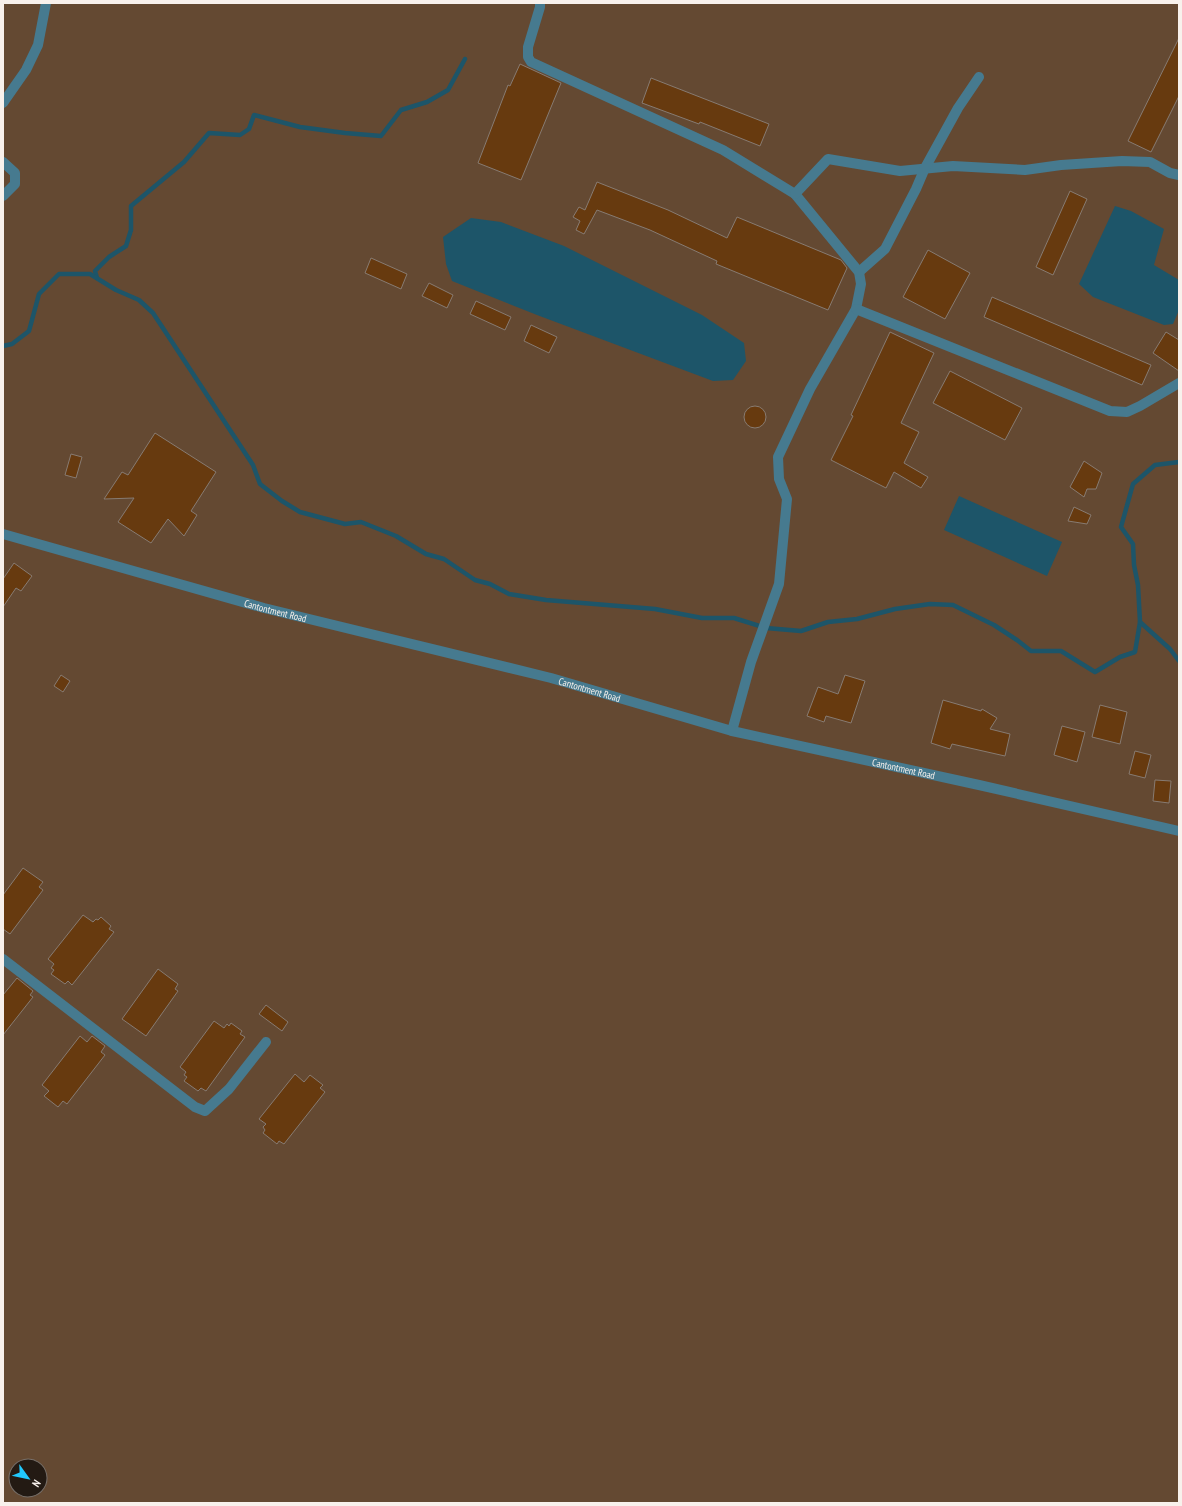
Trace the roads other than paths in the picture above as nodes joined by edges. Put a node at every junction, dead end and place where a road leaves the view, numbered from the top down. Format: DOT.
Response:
graph roads {
  1 [pos="46,3"];
  2 [pos="540,3"];
  3 [pos="978,77"];
  4 [pos="3,103"];
  5 [pos="3,162"];
  6 [pos="925,168"];
  7 [pos="1179,175"];
  8 [pos="795,194"];
  9 [pos="3,196"];
  10 [pos="859,272"];
  11 [pos="856,309"];
  12 [pos="1179,383"];
  13 [pos="3,534"];
  14 [pos="732,731"];
  15 [pos="1179,831"];
  16 [pos="3,959"];
  17 [pos="266,1042"];
  1 -- 4 [label="street"];
  2 -- 8 [label="street"];
  3 -- 6 [label="street"];
  5 -- 9 [label="street"];
  6 -- 7 [label="street"];
  6 -- 8 [label="street"];
  6 -- 10 [label="street"];
  8 -- 10 [label="street"];
  10 -- 11 [label="street"];
  11 -- 12 [label="street"];
  11 -- 14 [label="street"];
  13 -- 14 [label="street, Cantontment Road"];
  14 -- 15 [label="street, Cantontment Road"];
  16 -- 17 [label="street"];
}
